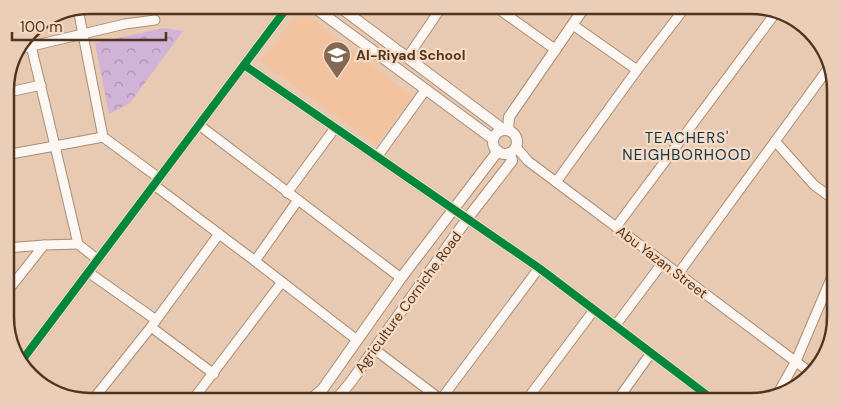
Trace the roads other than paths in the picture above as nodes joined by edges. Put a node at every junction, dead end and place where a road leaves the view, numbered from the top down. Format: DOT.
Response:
graph roads {
  1 [pos="283,14"];
  2 [pos="322,14"];
  3 [pos="349,14"];
  4 [pos="437,14"];
  5 [pos="506,14"];
  6 [pos="580,14"];
  7 [pos="680,14"];
  8 [pos="79,15"];
  9 [pos="773,17"];
  10 [pos="155,20"];
  11 [pos="573,25"];
  12 [pos="84,34"];
  13 [pos="31,42"];
  14 [pos="32,46"];
  15 [pos="27,47"];
  16 [pos="556,50"];
  17 [pos="407,58"];
  18 [pos="244,65"];
  19 [pos="637,70"];
  20 [pos="825,72"];
  21 [pos="41,85"];
  22 [pos="426,89"];
  23 [pos="14,91"];
  24 [pos="199,125"];
  25 [pos="335,128"];
  26 [pos="506,130"];
  27 [pos="102,137"];
  28 [pos="494,139"];
  29 [pos="775,141"];
  30 [pos="55,146"];
  31 [pos="513,150"];
  32 [pos="498,151"];
  33 [pos="14,153"];
  34 [pos="377,156"];
  35 [pos="156,182"];
  36 [pos="556,182"];
  37 [pos="287,193"];
  38 [pos="827,195"];
  39 [pos="298,200"];
  40 [pos="453,210"];
  41 [pos="467,219"];
  42 [pos="616,227"];
  43 [pos="219,234"];
  44 [pos="78,244"];
  45 [pos="44,245"];
  46 [pos="14,247"];
  47 [pos="98,260"];
  48 [pos="255,261"];
  49 [pos="663,262"];
  50 [pos="539,268"];
  51 [pos="88,272"];
  52 [pos="678,274"];
  53 [pos="401,278"];
  54 [pos="282,282"];
  55 [pos="14,283"];
  56 [pos="827,288"];
  57 [pos="594,310"];
  58 [pos="153,323"];
  59 [pos="615,326"];
  60 [pos="357,340"];
  61 [pos="374,349"];
  62 [pos="651,353"];
  63 [pos="25,356"];
  64 [pos="796,361"];
  65 [pos="806,369"];
  66 [pos="214,374"];
  67 [pos="782,386"];
  68 [pos="98,393"];
  69 [pos="198,393"];
  70 [pos="318,393"];
  71 [pos="342,393"];
  72 [pos="431,393"];
  73 [pos="447,393"];
  74 [pos="532,393"];
  75 [pos="622,393"];
  76 [pos="704,393"];
  1 -- 18 [label="street"];
  2 -- 22 [label="street"];
  3 -- 17 [label="street"];
  4 -- 17 [label="street"];
  5 -- 16 [label="street"];
  6 -- 11 [label="street"];
  7 -- 19 [label="street"];
  8 -- 12 [label="street"];
  9 -- 42 [label="street"];
  10 -- 12 [label="street"];
  11 -- 16 [label="street"];
  11 -- 19 [label="street"];
  12 -- 14 [label="street"];
  12 -- 27 [label="street"];
  13 -- 14 [label="street"];
  14 -- 15 [label="street"];
  14 -- 21 [label="street"];
  16 -- 26 [label="street"];
  17 -- 26 [label="street"];
  18 -- 24 [label="street"];
  18 -- 25 [label="street"];
  19 -- 36 [label="street"];
  20 -- 29 [label="street"];
  21 -- 23 [label="street"];
  21 -- 30 [label="street"];
  22 -- 28 [label="street"];
  22 -- 34 [label="street"];
  24 -- 35 [label="street"];
  24 -- 37 [label="street"];
  25 -- 34 [label="street"];
  25 -- 37 [label="street"];
  26 -- 28 [label="street"];
  26 -- 31 [label="street"];
  27 -- 30 [label="street"];
  27 -- 35 [label="street"];
  28 -- 32 [label="street"];
  29 -- 38 [label="street"];
  29 -- 52 [label="street"];
  30 -- 33 [label="street"];
  30 -- 44 [label="street"];
  31 -- 32 [label="street"];
  31 -- 36 [label="street, Abu Yazan Street"];
  31 -- 41 [label="street, Agriculture Corniche Road"];
  32 -- 40 [label="street"];
  34 -- 40 [label="street"];
  35 -- 43 [label="street"];
  35 -- 47 [label="street"];
  36 -- 42 [label="street, Abu Yazan Street"];
  37 -- 39 [label="street"];
  39 -- 48 [label="street"];
  39 -- 53 [label="street"];
  40 -- 41 [label="street"];
  40 -- 53 [label="street"];
  41 -- 50 [label="street"];
  41 -- 61 [label="street, Agriculture Corniche Road"];
  42 -- 49 [label="street, Abu Yazan Street"];
  43 -- 48 [label="street"];
  43 -- 58 [label="street"];
  44 -- 45 [label="street"];
  44 -- 47 [label="street"];
  45 -- 46 [label="street"];
  45 -- 55 [label="street"];
  47 -- 51 [label="street"];
  48 -- 54 [label="street"];
  49 -- 52 [label="street, Abu Yazan Street"];
  49 -- 59 [label="street"];
  50 -- 57 [label="street"];
  50 -- 73 [label="street"];
  51 -- 58 [label="street"];
  51 -- 63 [label="street"];
  52 -- 64 [label="street, Abu Yazan Street"];
  53 -- 60 [label="street"];
  54 -- 60 [label="street"];
  54 -- 66 [label="street"];
  56 -- 64 [label="street"];
  57 -- 59 [label="street"];
  57 -- 74 [label="street"];
  58 -- 66 [label="street"];
  58 -- 68 [label="street"];
  59 -- 62 [label="street"];
  60 -- 70 [label="street"];
  61 -- 71 [label="street, Agriculture Corniche Road"];
  61 -- 72 [label="street"];
  62 -- 75 [label="street"];
  62 -- 76 [label="street"];
  64 -- 65 [label="street, Abu Yazan Street"];
  64 -- 67 [label="street"];
  66 -- 69 [label="street"];
}
